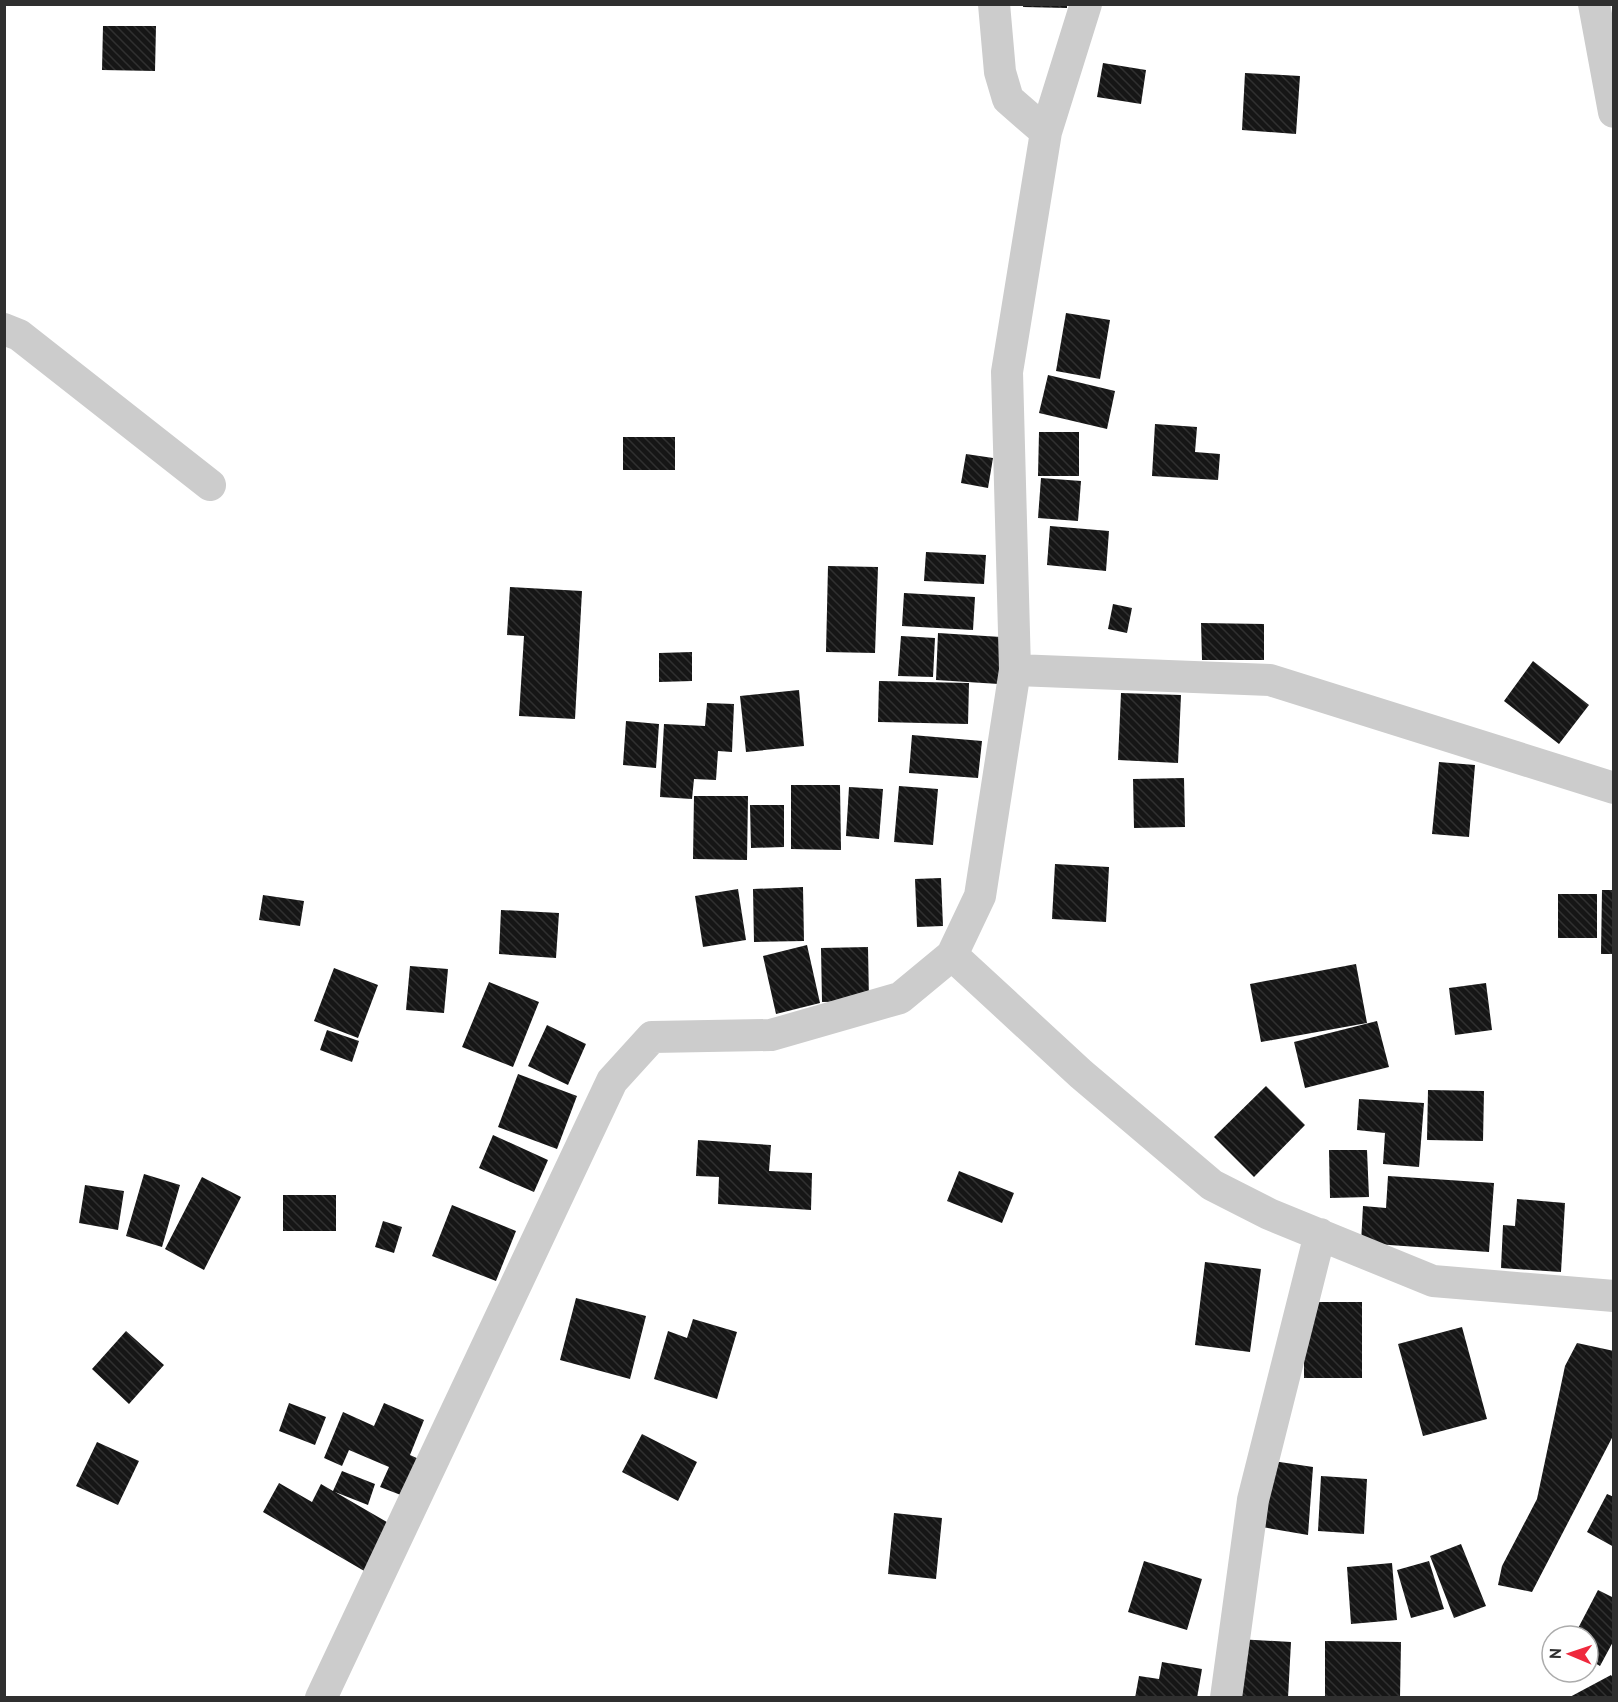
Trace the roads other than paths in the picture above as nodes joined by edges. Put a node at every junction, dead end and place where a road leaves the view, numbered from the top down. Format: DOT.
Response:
graph roads {
  1 [pos="994,4"];
  2 [pos="1086,4"];
  3 [pos="1594,4"];
  4 [pos="1609,54"];
  5 [pos="1614,112"];
  6 [pos="1046,132"];
  7 [pos="4,329"];
  8 [pos="210,485"];
  9 [pos="1015,669"];
  10 [pos="1614,788"];
  11 [pos="952,955"];
  12 [pos="1320,1234"];
  13 [pos="1614,1296"];
  14 [pos="321,1698"];
  15 [pos="1226,1698"];
  1 -- 6 [label="street"];
  2 -- 6 [label="street"];
  3 -- 4 [label="street"];
  4 -- 5 [label="street"];
  6 -- 9 [label="street"];
  7 -- 8 [label="street"];
  9 -- 10 [label="street"];
  9 -- 11 [label="street"];
  11 -- 12 [label="street"];
  11 -- 14 [label="street"];
  12 -- 13 [label="street"];
  12 -- 15 [label="street"];
}
